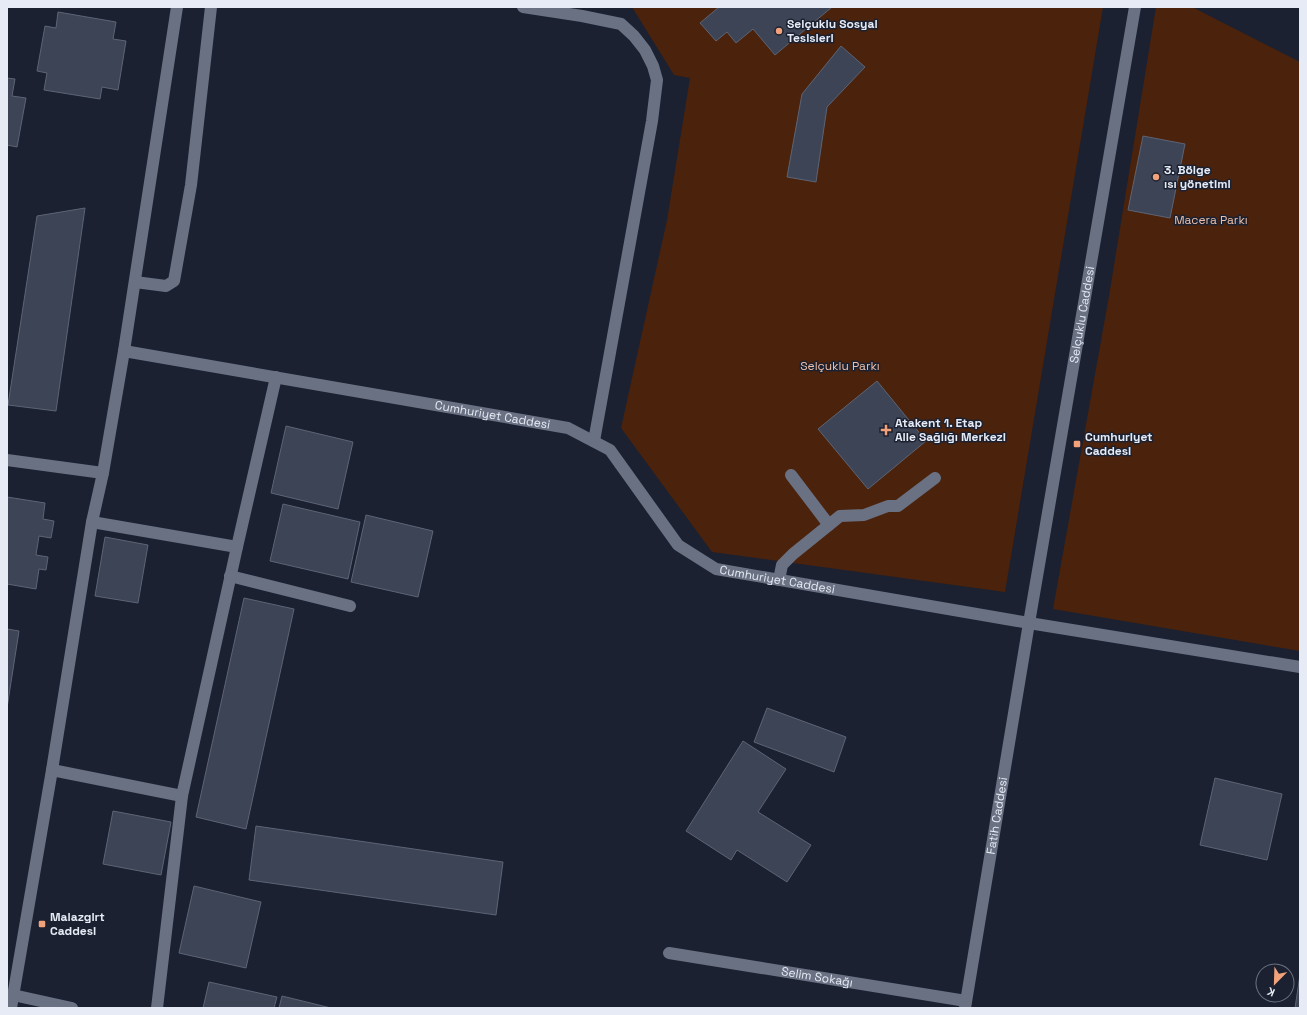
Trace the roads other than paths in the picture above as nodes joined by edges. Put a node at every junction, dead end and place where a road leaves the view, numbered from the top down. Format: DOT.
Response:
graph roads {
  1 [pos="177,7"];
  2 [pos="211,7"];
  3 [pos="523,7"];
  4 [pos="1135,7"];
  5 [pos="134,282"];
  6 [pos="124,351"];
  7 [pos="276,377"];
  8 [pos="594,441"];
  9 [pos="7,460"];
  10 [pos="103,473"];
  11 [pos="791,475"];
  12 [pos="935,478"];
  13 [pos="92,522"];
  14 [pos="829,525"];
  15 [pos="237,547"];
  16 [pos="230,576"];
  17 [pos="779,580"];
  18 [pos="350,606"];
  19 [pos="1029,623"];
  20 [pos="1300,667"];
  21 [pos="52,770"];
  22 [pos="182,796"];
  23 [pos="669,953"];
  24 [pos="13,995"];
  25 [pos="966,1004"];
  26 [pos="11,1008"];
  27 [pos="72,1008"];
  28 [pos="157,1008"];
  1 -- 5 [label="street"];
  2 -- 5 [label="street"];
  3 -- 8 [label="street"];
  4 -- 19 [label="street, Selçuklu Caddesi"];
  5 -- 6 [label="street"];
  6 -- 7 [label="street, Cumhuriyet Caddesi"];
  6 -- 10 [label="street"];
  7 -- 8 [label="street, Cumhuriyet Caddesi"];
  7 -- 15 [label="street"];
  8 -- 17 [label="street, Cumhuriyet Caddesi"];
  9 -- 10 [label="street"];
  10 -- 13 [label="street"];
  11 -- 14 [label="street"];
  12 -- 14 [label="street"];
  13 -- 15 [label="street"];
  13 -- 21 [label="street"];
  14 -- 17 [label="street"];
  15 -- 16 [label="street"];
  16 -- 18 [label="street"];
  16 -- 22 [label="street"];
  17 -- 19 [label="street, Cumhuriyet Caddesi"];
  19 -- 20 [label="street, Cumhuriyet Caddesi"];
  19 -- 25 [label="street, Fatih Caddesi"];
  21 -- 22 [label="street"];
  21 -- 24 [label="street"];
  22 -- 28 [label="street"];
  23 -- 25 [label="street, Selim Sokağı"];
  24 -- 26 [label="street"];
  24 -- 27 [label="street"];
}
